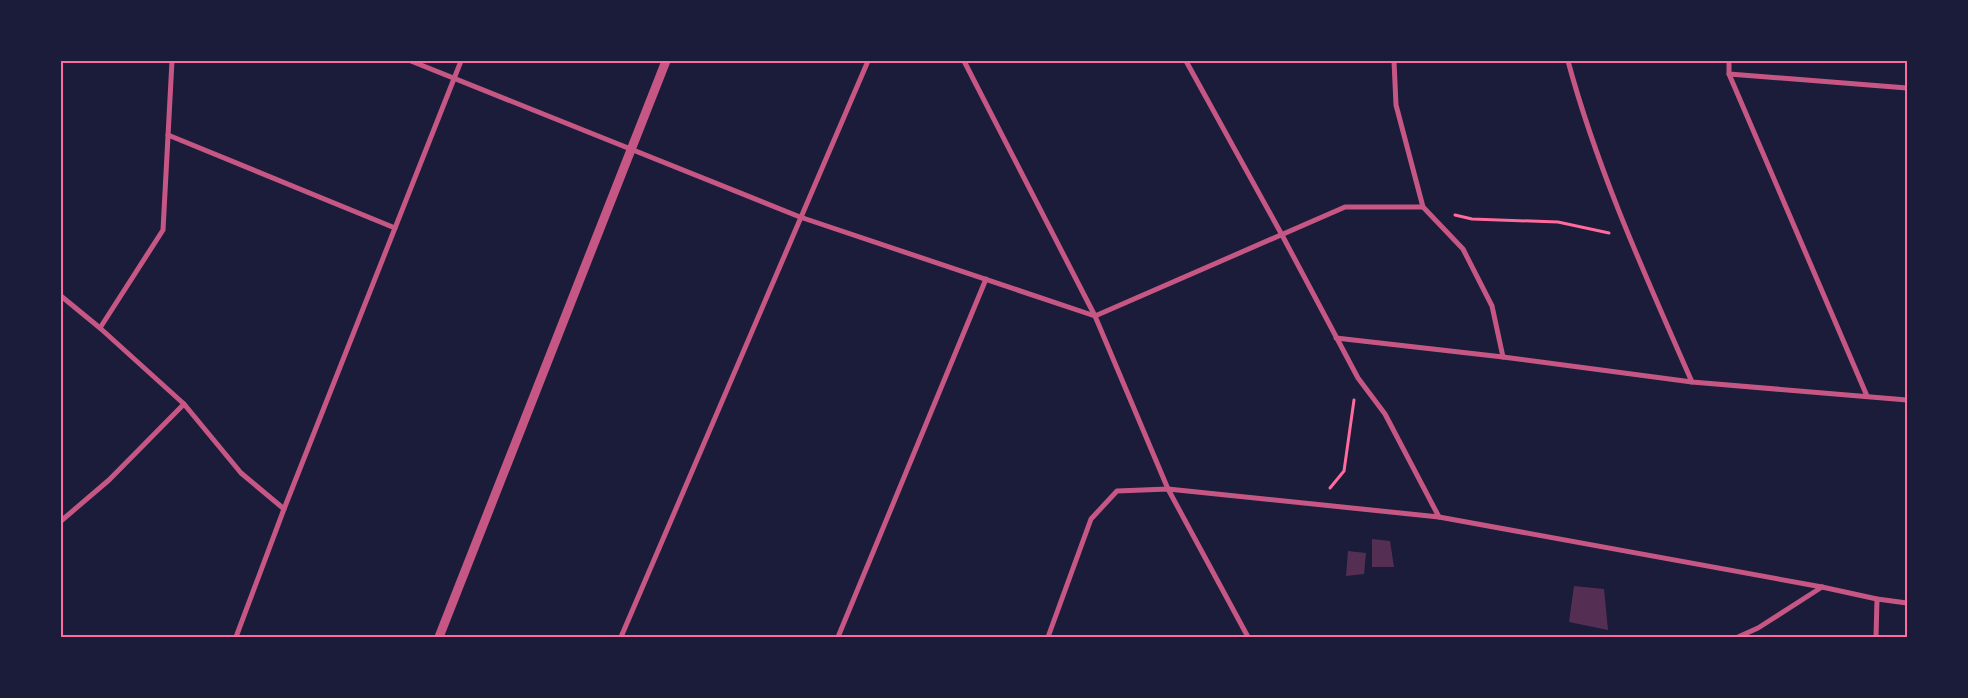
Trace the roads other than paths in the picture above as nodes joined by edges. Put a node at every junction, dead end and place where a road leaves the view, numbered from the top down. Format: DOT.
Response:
graph roads {
  1 [pos="172,61"];
  2 [pos="411,61"];
  3 [pos="461,61"];
  4 [pos="666,61"];
  5 [pos="868,61"];
  6 [pos="964,61"];
  7 [pos="1186,61"];
  8 [pos="1394,61"];
  9 [pos="1568,61"];
  10 [pos="1729,61"];
  11 [pos="1730,74"];
  12 [pos="454,79"];
  13 [pos="1907,88"];
  14 [pos="168,135"];
  15 [pos="631,150"];
  16 [pos="1423,207"];
  17 [pos="800,217"];
  18 [pos="395,228"];
  19 [pos="1282,235"];
  20 [pos="986,279"];
  21 [pos="61,296"];
  22 [pos="1095,316"];
  23 [pos="100,328"];
  24 [pos="1336,338"];
  25 [pos="1502,357"];
  26 [pos="1692,382"];
  27 [pos="1867,396"];
  28 [pos="1907,400"];
  29 [pos="184,404"];
  30 [pos="1168,489"];
  31 [pos="284,509"];
  32 [pos="1439,517"];
  33 [pos="61,521"];
  34 [pos="1822,587"];
  35 [pos="1877,599"];
  36 [pos="1907,603"];
  37 [pos="236,637"];
  38 [pos="439,637"];
  39 [pos="621,637"];
  40 [pos="838,637"];
  41 [pos="1048,637"];
  42 [pos="1248,637"];
  43 [pos="1738,637"];
  44 [pos="1876,637"];
  1 -- 14 [label="street"];
  2 -- 12 [label="street"];
  3 -- 12 [label="street"];
  4 -- 15 [label="street"];
  5 -- 17 [label="street"];
  6 -- 22 [label="street"];
  7 -- 19 [label="street"];
  8 -- 16 [label="street"];
  9 -- 26 [label="street"];
  10 -- 11 [label="street"];
  11 -- 13 [label="street"];
  11 -- 27 [label="street"];
  12 -- 15 [label="street"];
  12 -- 18 [label="street"];
  14 -- 18 [label="street"];
  14 -- 23 [label="street"];
  15 -- 17 [label="street"];
  15 -- 38 [label="street"];
  16 -- 19 [label="street"];
  16 -- 25 [label="street"];
  17 -- 20 [label="street"];
  17 -- 39 [label="street"];
  18 -- 31 [label="street"];
  19 -- 22 [label="street"];
  19 -- 24 [label="street"];
  20 -- 22 [label="street"];
  20 -- 40 [label="street"];
  21 -- 23 [label="street"];
  22 -- 30 [label="street"];
  23 -- 29 [label="street"];
  24 -- 25 [label="street"];
  24 -- 32 [label="street"];
  25 -- 26 [label="street"];
  26 -- 27 [label="street"];
  27 -- 28 [label="street"];
  29 -- 31 [label="street"];
  29 -- 33 [label="street"];
  30 -- 32 [label="street"];
  30 -- 41 [label="street"];
  30 -- 42 [label="street"];
  31 -- 37 [label="street"];
  32 -- 34 [label="street"];
  34 -- 35 [label="street"];
  34 -- 43 [label="street"];
  35 -- 36 [label="street"];
  35 -- 44 [label="street"];
}
